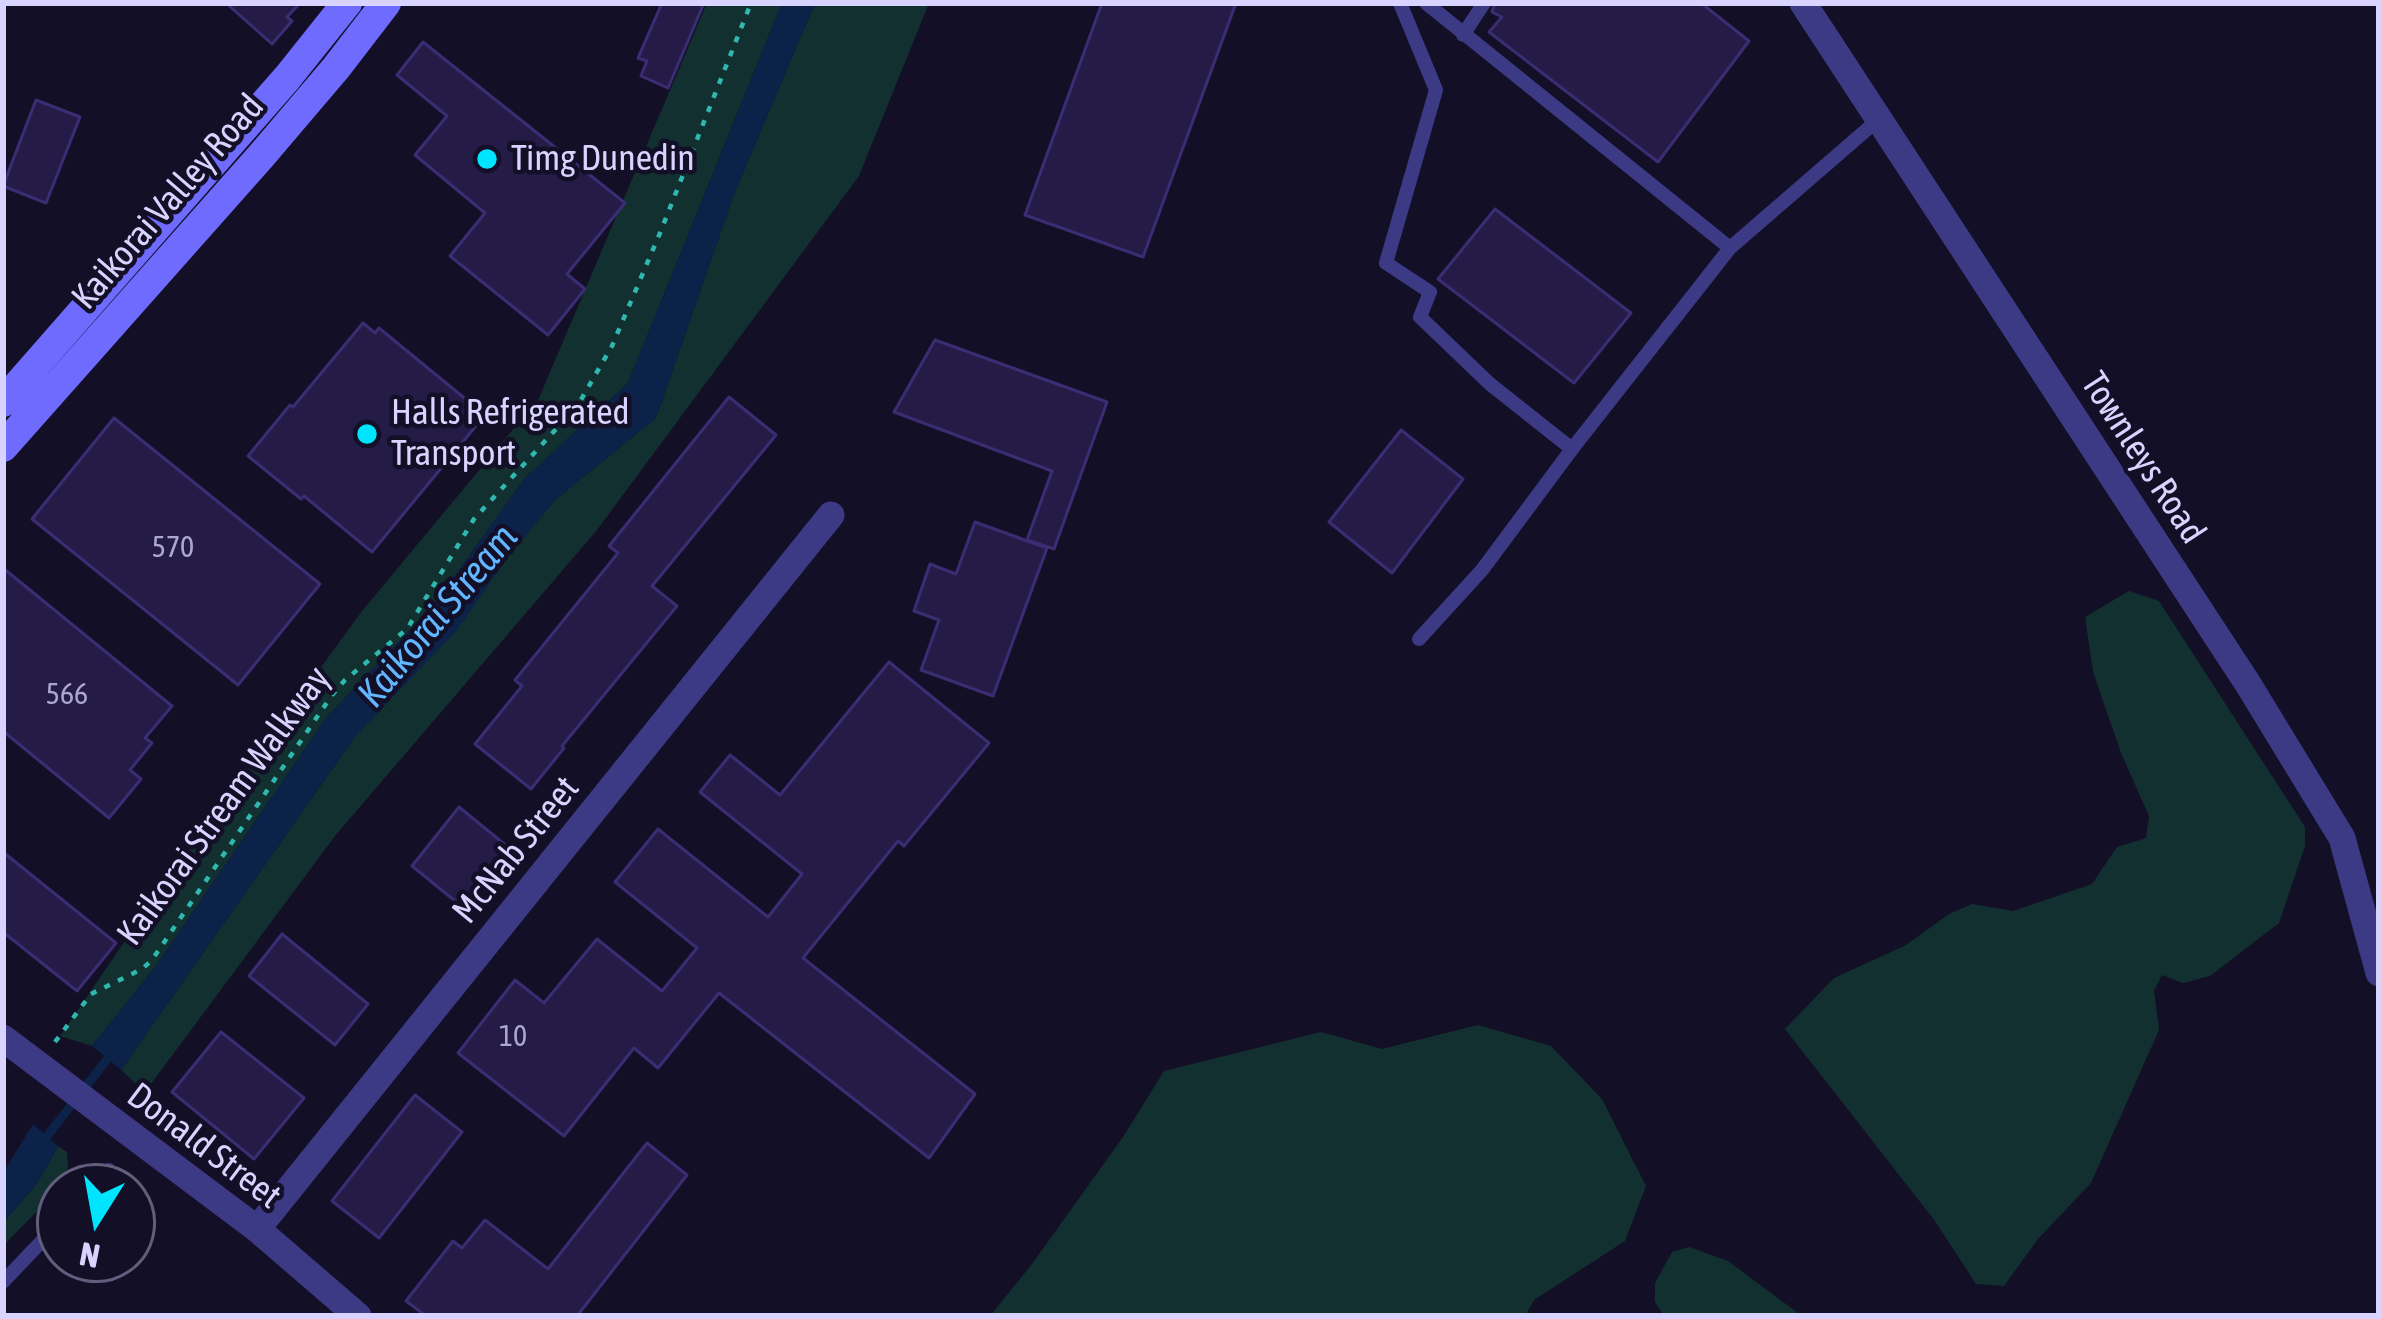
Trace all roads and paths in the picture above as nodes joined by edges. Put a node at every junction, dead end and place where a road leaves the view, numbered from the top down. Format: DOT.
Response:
graph roads {
  1 [pos="347,3"];
  2 [pos="386,3"];
  3 [pos="751,3"];
  4 [pos="1400,3"];
  5 [pos="1426,3"];
  6 [pos="1484,3"];
  7 [pos="1802,3"];
  8 [pos="1463,35"];
  9 [pos="1879,119"];
  10 [pos="1730,248"];
  11 [pos="3,402"];
  12 [pos="3,447"];
  13 [pos="1572,448"];
  14 [pos="830,515"];
  15 [pos="1419,639"];
  16 [pos="2379,973"];
  17 [pos="3,1038"];
  18 [pos="38,1066"];
  19 [pos="257,1229"];
  20 [pos="36,1247"];
  21 [pos="3,1282"];
  22 [pos="358,1316"];
  1 -- 11 [label="main road, Kaikorai Valley Road"];
  2 -- 12 [label="main road, Kaikorai Valley Road"];
  3 -- 18 [label="path, Kaikorai Stream Walkway"];
  4 -- 13 [label="lane"];
  5 -- 8 [label="lane"];
  6 -- 8 [label="lane"];
  7 -- 9 [label="street, Townleys Road"];
  8 -- 10 [label="lane"];
  9 -- 10 [label="lane"];
  9 -- 16 [label="street, Townleys Road"];
  10 -- 13 [label="lane"];
  13 -- 15 [label="lane"];
  14 -- 19 [label="street, McNab Street"];
  17 -- 18 [label="street, Donald Street"];
  18 -- 19 [label="street, Donald Street"];
  19 -- 22 [label="street, Donald Street"];
  20 -- 21 [label="lane"];
}
